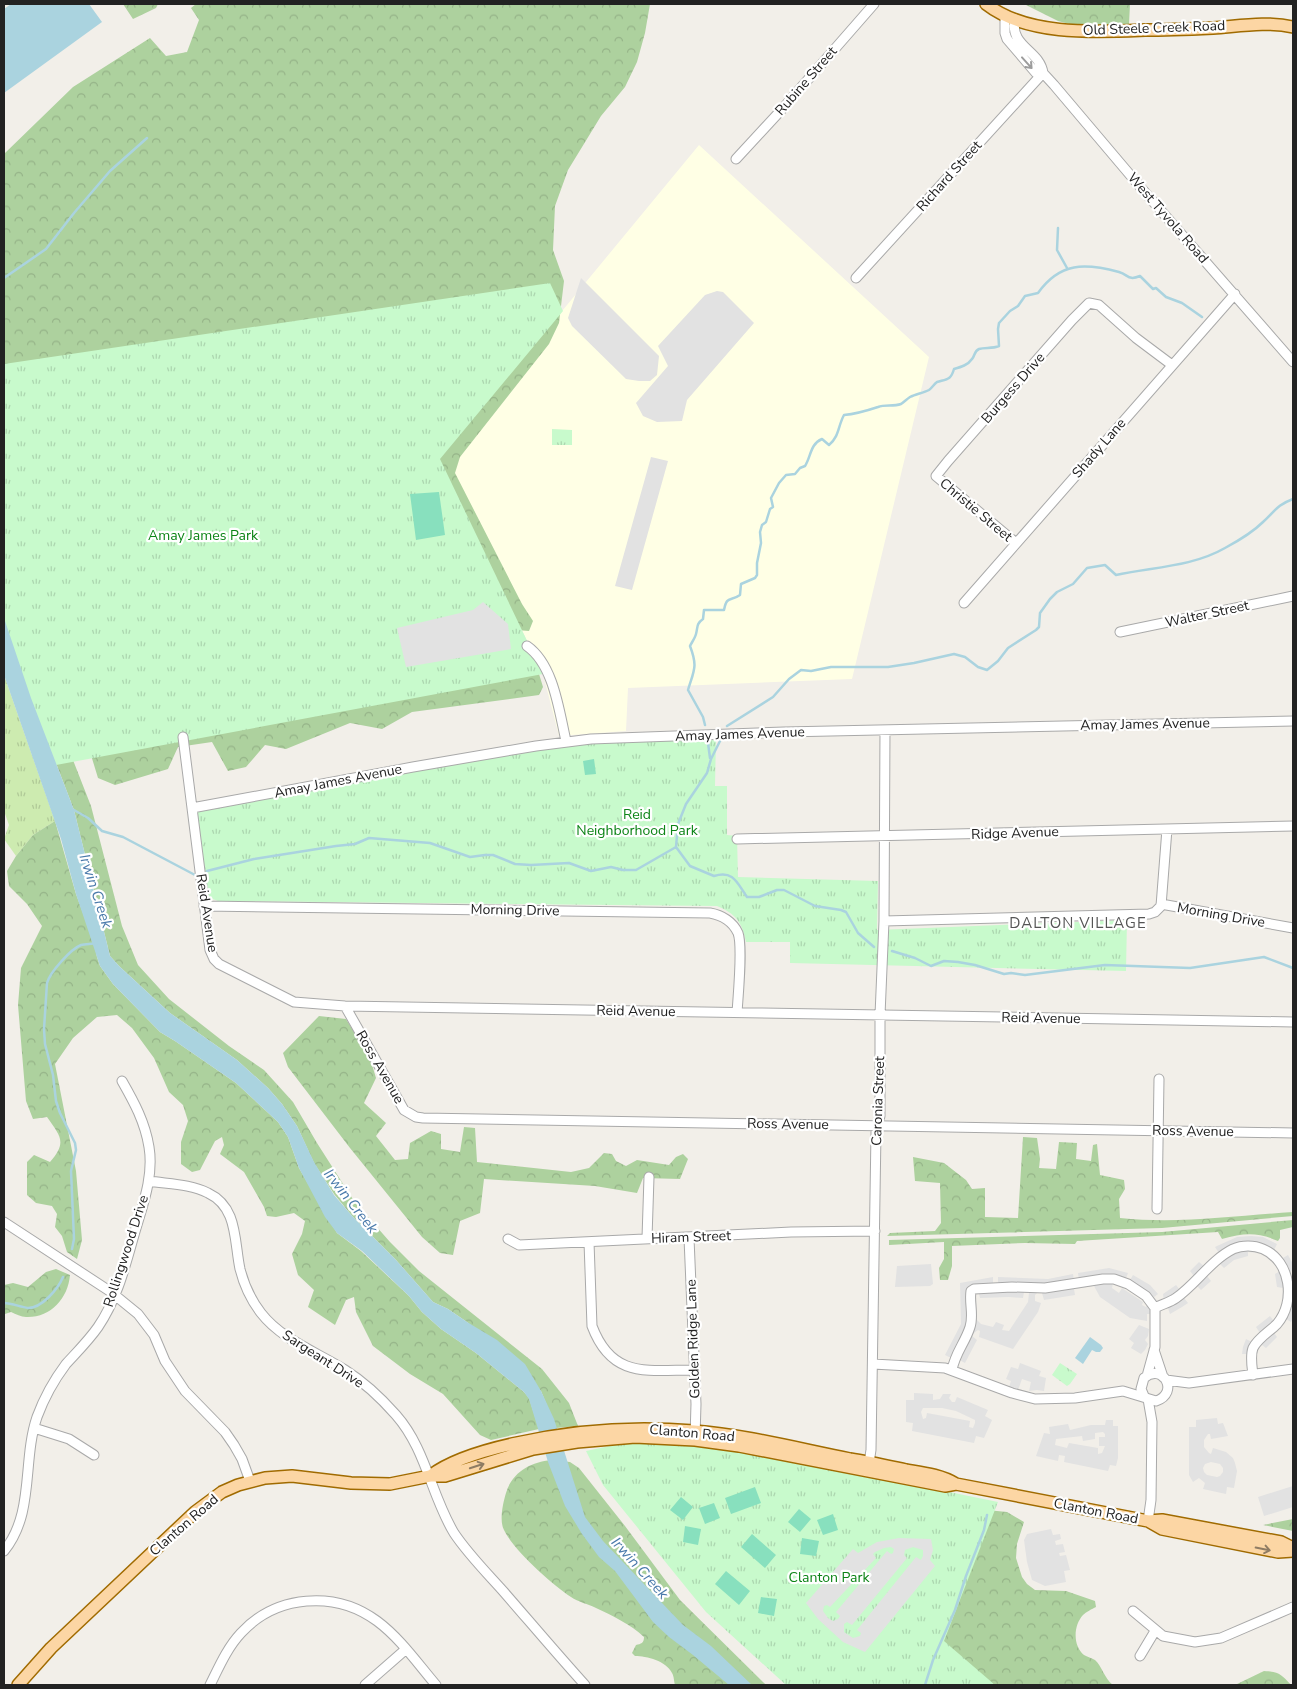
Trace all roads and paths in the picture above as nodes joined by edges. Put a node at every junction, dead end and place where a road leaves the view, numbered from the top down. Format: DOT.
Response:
graph roads {
  1 [pos="874,4"];
  2 [pos="986,4"];
  3 [pos="1010,18"];
  4 [pos="1293,26"];
  5 [pos="1043,73"];
  6 [pos="736,159"];
  7 [pos="856,278"];
  8 [pos="1235,294"];
  9 [pos="1293,362"];
  10 [pos="1172,365"];
  11 [pos="936,476"];
  12 [pos="1016,543"];
  13 [pos="1293,596"];
  14 [pos="964,603"];
  15 [pos="1120,632"];
  16 [pos="528,646"];
  17 [pos="1293,721"];
  18 [pos="885,730"];
  19 [pos="183,737"];
  20 [pos="566,741"];
  21 [pos="192,808"];
  22 [pos="1293,826"];
  23 [pos="1166,829"];
  24 [pos="884,836"];
  25 [pos="737,839"];
  26 [pos="1161,904"];
  27 [pos="204,906"];
  28 [pos="884,921"];
  29 [pos="1293,928"];
  30 [pos="345,1006"];
  31 [pos="737,1013"];
  32 [pos="880,1015"];
  33 [pos="1293,1022"];
  34 [pos="1159,1078"];
  35 [pos="122,1081"];
  36 [pos="878,1126"];
  37 [pos="1158,1130"];
  38 [pos="1293,1133"];
  39 [pos="649,1177"];
  40 [pos="149,1181"];
  41 [pos="1156,1210"];
  42 [pos="4,1222"];
  43 [pos="875,1231"];
  44 [pos="647,1238"];
  45 [pos="689,1238"];
  46 [pos="508,1239"];
  47 [pos="589,1242"];
  48 [pos="115,1294"];
  49 [pos="1155,1308"];
  50 [pos="1154,1350"];
  51 [pos="873,1364"];
  52 [pos="1293,1369"];
  53 [pos="694,1370"];
  54 [pos="952,1370"];
  55 [pos="1253,1375"];
  56 [pos="1165,1378"];
  57 [pos="1144,1379"];
  58 [pos="1189,1383"];
  59 [pos="1123,1391"];
  60 [pos="1164,1396"];
  61 [pos="1146,1398"];
  62 [pos="1152,1422"];
  63 [pos="34,1428"];
  64 [pos="695,1436"];
  65 [pos="94,1455"];
  66 [pos="868,1467"];
  67 [pos="430,1476"];
  68 [pos="250,1481"];
  69 [pos="1148,1521"];
  70 [pos="1293,1550"];
  71 [pos="4,1551"];
  72 [pos="1293,1607"];
  73 [pos="1133,1611"];
  74 [pos="1155,1631"];
  75 [pos="405,1650"];
  76 [pos="1140,1656"];
  77 [pos="18,1685"];
  78 [pos="210,1685"];
  79 [pos="365,1685"];
  80 [pos="436,1685"];
  81 [pos="585,1685"];
  1 -- 6 [label="street, Rubine Street"];
  2 -- 3 [label="main road"];
  3 -- 4 [label="main road, Old Steele Creek Road"];
  3 -- 5 [label="street, West Tyvola Road"];
  5 -- 7 [label="street, Richard Street"];
  5 -- 8 [label="street, West Tyvola Road"];
  8 -- 9 [label="street, West Tyvola Road"];
  8 -- 10 [label="street, Shady Lane"];
  10 -- 11 [label="street, Burgess Drive"];
  10 -- 12 [label="street, Shady Lane"];
  11 -- 12 [label="street, Christie Street"];
  12 -- 14 [label="street, Shady Lane"];
  13 -- 15 [label="street, Walter Street"];
  16 -- 20 [label="street"];
  17 -- 18 [label="street, Amay James Avenue"];
  18 -- 20 [label="street, Amay James Avenue"];
  18 -- 24 [label="street, Caronia Street"];
  19 -- 21 [label="street, Reid Avenue"];
  20 -- 21 [label="street, Amay James Avenue"];
  21 -- 27 [label="street, Reid Avenue"];
  22 -- 23 [label="street, Ridge Avenue"];
  23 -- 24 [label="street, Ridge Avenue"];
  23 -- 26 [label="street"];
  24 -- 25 [label="street, Ridge Avenue"];
  24 -- 28 [label="street, Caronia Street"];
  26 -- 28 [label="street, Morning Drive"];
  26 -- 29 [label="street, Morning Drive"];
  27 -- 30 [label="street, Reid Avenue"];
  27 -- 31 [label="street, Morning Drive"];
  28 -- 32 [label="street, Caronia Street"];
  30 -- 31 [label="street, Reid Avenue"];
  30 -- 36 [label="street, Ross Avenue"];
  31 -- 32 [label="street, Reid Avenue"];
  32 -- 33 [label="street, Reid Avenue"];
  32 -- 36 [label="street, Caronia Street"];
  34 -- 37 [label="street"];
  35 -- 40 [label="street, Rollingwood Drive"];
  36 -- 37 [label="street, Ross Avenue"];
  36 -- 43 [label="street, Caronia Street"];
  37 -- 38 [label="street, Ross Avenue"];
  37 -- 41 [label="street"];
  39 -- 44 [label="street"];
  40 -- 48 [label="street, Rollingwood Drive"];
  40 -- 67 [label="street, Sargeant Drive"];
  42 -- 48 [label="street"];
  43 -- 45 [label="street, Hiram Street"];
  43 -- 51 [label="street, Caronia Street"];
  44 -- 45 [label="street, Hiram Street"];
  44 -- 47 [label="street, Hiram Street"];
  45 -- 53 [label="street, Golden Ridge Lane"];
  46 -- 47 [label="street, Hiram Street"];
  47 -- 53 [label="street"];
  48 -- 63 [label="street, Rollingwood Drive"];
  48 -- 68 [label="street"];
  49 -- 50 [label="street"];
  49 -- 54 [label="street"];
  49 -- 55 [label="street"];
  50 -- 56 [label="street"];
  50 -- 57 [label="street"];
  51 -- 54 [label="street"];
  51 -- 66 [label="street, Caronia Street"];
  52 -- 55 [label="street"];
  53 -- 64 [label="street, Golden Ridge Lane"];
  54 -- 59 [label="street"];
  55 -- 58 [label="street"];
  56 -- 57 [label="street"];
  56 -- 58 [label="street"];
  56 -- 60 [label="street"];
  57 -- 59 [label="street"];
  57 -- 61 [label="street"];
  58 -- 60 [label="street"];
  59 -- 61 [label="street"];
  60 -- 61 [label="street"];
  60 -- 62 [label="street"];
  61 -- 62 [label="street"];
  62 -- 69 [label="street"];
  63 -- 65 [label="street"];
  63 -- 71 [label="street, Rollingwood Drive"];
  64 -- 66 [label="main road, Clanton Road"];
  64 -- 67 [label="main road, Clanton Road"];
  66 -- 69 [label="main road, Clanton Road"];
  67 -- 68 [label="main road, Clanton Road"];
  67 -- 81 [label="street, Sargeant Drive"];
  68 -- 77 [label="main road, Clanton Road"];
  69 -- 70 [label="main road, Clanton Road"];
  72 -- 74 [label="street"];
  73 -- 74 [label="street"];
  74 -- 76 [label="street"];
  75 -- 78 [label="street"];
  75 -- 79 [label="street"];
  75 -- 80 [label="street"];
}
